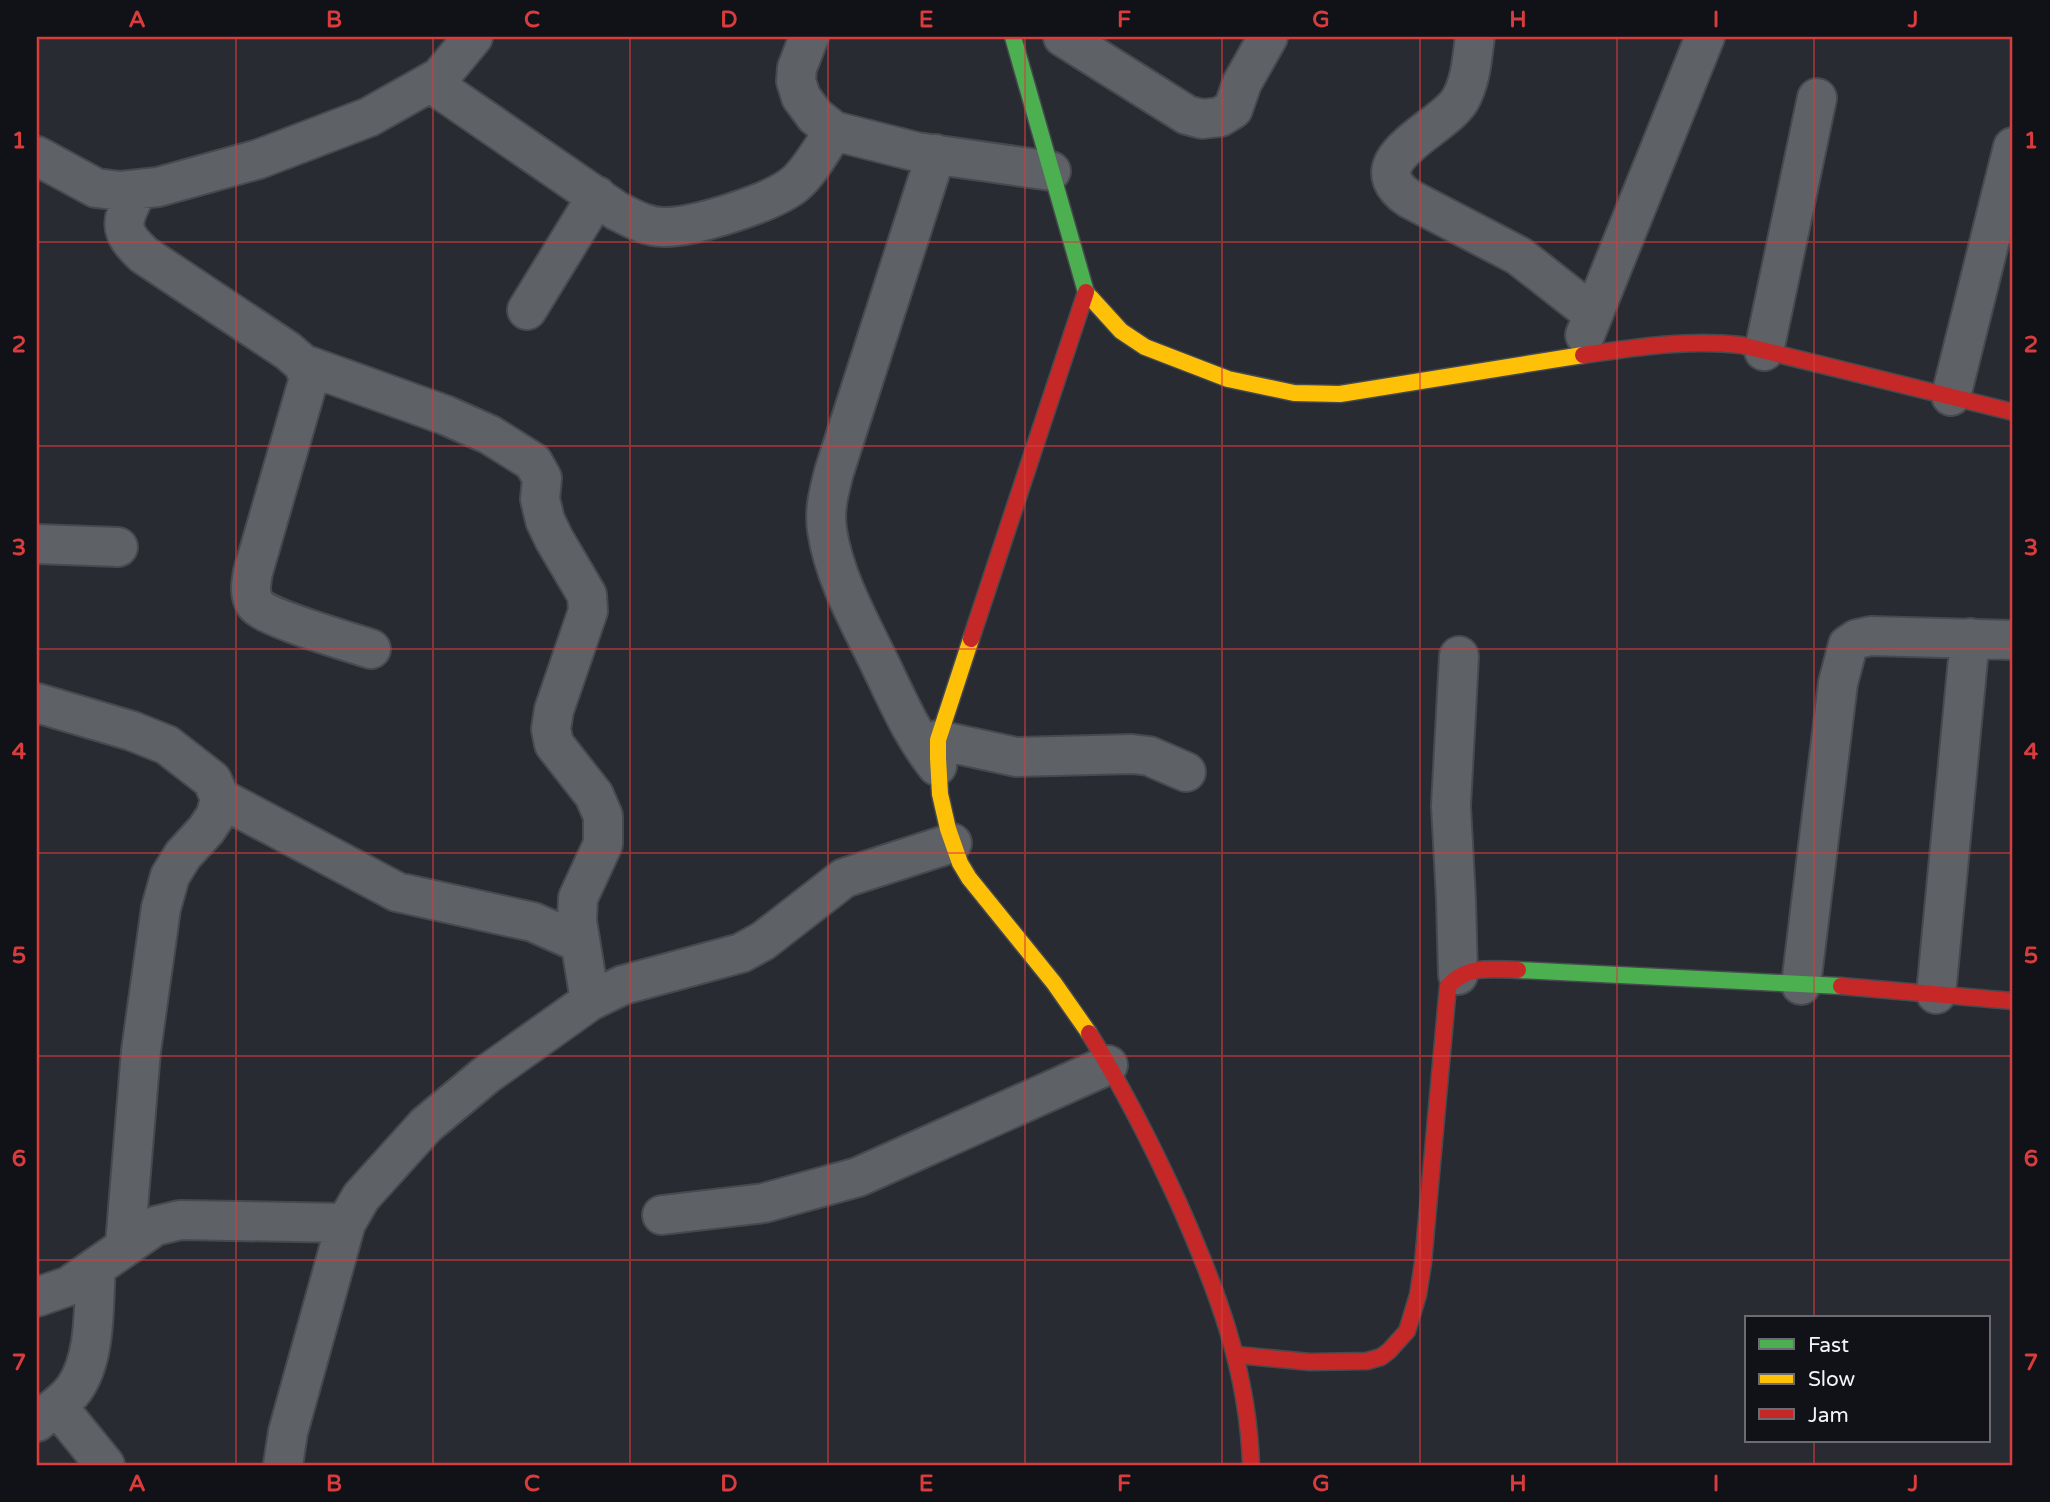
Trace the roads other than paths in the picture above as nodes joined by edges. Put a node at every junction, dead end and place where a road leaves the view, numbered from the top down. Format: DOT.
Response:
graph roads {
  1 [pos="473,37"];
  2 [pos="809,37"];
  3 [pos="1013,37"];
  4 [pos="1063,37"];
  5 [pos="1268,37"];
  6 [pos="1475,37"];
  7 [pos="1705,37"];
  8 [pos="431,83"];
  9 [pos="1817,98"];
  10 [pos="834,131"];
  11 [pos="2013,147"];
  12 [pos="936,154"];
  13 [pos="37,156"];
  14 [pos="1051,171"];
  15 [pos="137,191"];
  16 [pos="597,197"];
  17 [pos="1086,292"];
  18 [pos="527,310"];
  19 [pos="1593,314"];
  20 [pos="1764,351"];
  21 [pos="1576,356"];
  22 [pos="303,363"];
  23 [pos="1951,396"];
  24 [pos="2013,411"];
  25 [pos="37,544"];
  26 [pos="118,547"];
  27 [pos="1970,638"];
  28 [pos="2013,640"];
  29 [pos="371,649"];
  30 [pos="1459,656"];
  31 [pos="37,703"];
  32 [pos="938,753"];
  33 [pos="1186,772"];
  34 [pos="220,798"];
  35 [pos="952,843"];
  36 [pos="580,943"];
  37 [pos="1458,975"];
  38 [pos="1801,985"];
  39 [pos="1936,994"];
  40 [pos="590,1001"];
  41 [pos="2013,1001"];
  42 [pos="1108,1065"];
  43 [pos="662,1215"];
  44 [pos="346,1223"];
  45 [pos="110,1256"];
  46 [pos="37,1297"];
  47 [pos="1237,1355"];
  48 [pos="47,1414"];
  49 [pos="105,1465"];
  50 [pos="283,1465"];
  51 [pos="1251,1465"];
  1 -- 8 [label="street"];
  2 -- 10 [label="street"];
  3 -- 14 [label="street"];
  4 -- 5 [label="street"];
  6 -- 19 [label="street"];
  7 -- 19 [label="street"];
  8 -- 15 [label="street"];
  8 -- 16 [label="street"];
  9 -- 20 [label="street"];
  10 -- 12 [label="street"];
  10 -- 16 [label="street"];
  11 -- 23 [label="street"];
  12 -- 14 [label="street"];
  12 -- 32 [label="street"];
  13 -- 15 [label="street"];
  14 -- 17 [label="street"];
  15 -- 22 [label="street"];
  16 -- 18 [label="street"];
  17 -- 21 [label="street"];
  17 -- 32 [label="street"];
  19 -- 21 [label="street"];
  20 -- 21 [label="street"];
  20 -- 23 [label="street"];
  22 -- 29 [label="street"];
  22 -- 36 [label="street"];
  23 -- 24 [label="street"];
  25 -- 26 [label="street"];
  27 -- 28 [label="street"];
  27 -- 38 [label="street"];
  27 -- 39 [label="street"];
  30 -- 37 [label="street"];
  31 -- 34 [label="street"];
  32 -- 33 [label="street"];
  32 -- 35 [label="street"];
  34 -- 36 [label="street"];
  34 -- 45 [label="street"];
  35 -- 40 [label="street"];
  35 -- 42 [label="street"];
  36 -- 40 [label="street"];
  37 -- 38 [label="street"];
  37 -- 47 [label="street"];
  38 -- 39 [label="street"];
  39 -- 41 [label="street"];
  40 -- 44 [label="street"];
  42 -- 43 [label="street"];
  42 -- 47 [label="street"];
  44 -- 45 [label="street"];
  44 -- 50 [label="street"];
  45 -- 46 [label="street"];
  45 -- 48 [label="street"];
  47 -- 51 [label="street"];
  48 -- 49 [label="street"];
}
